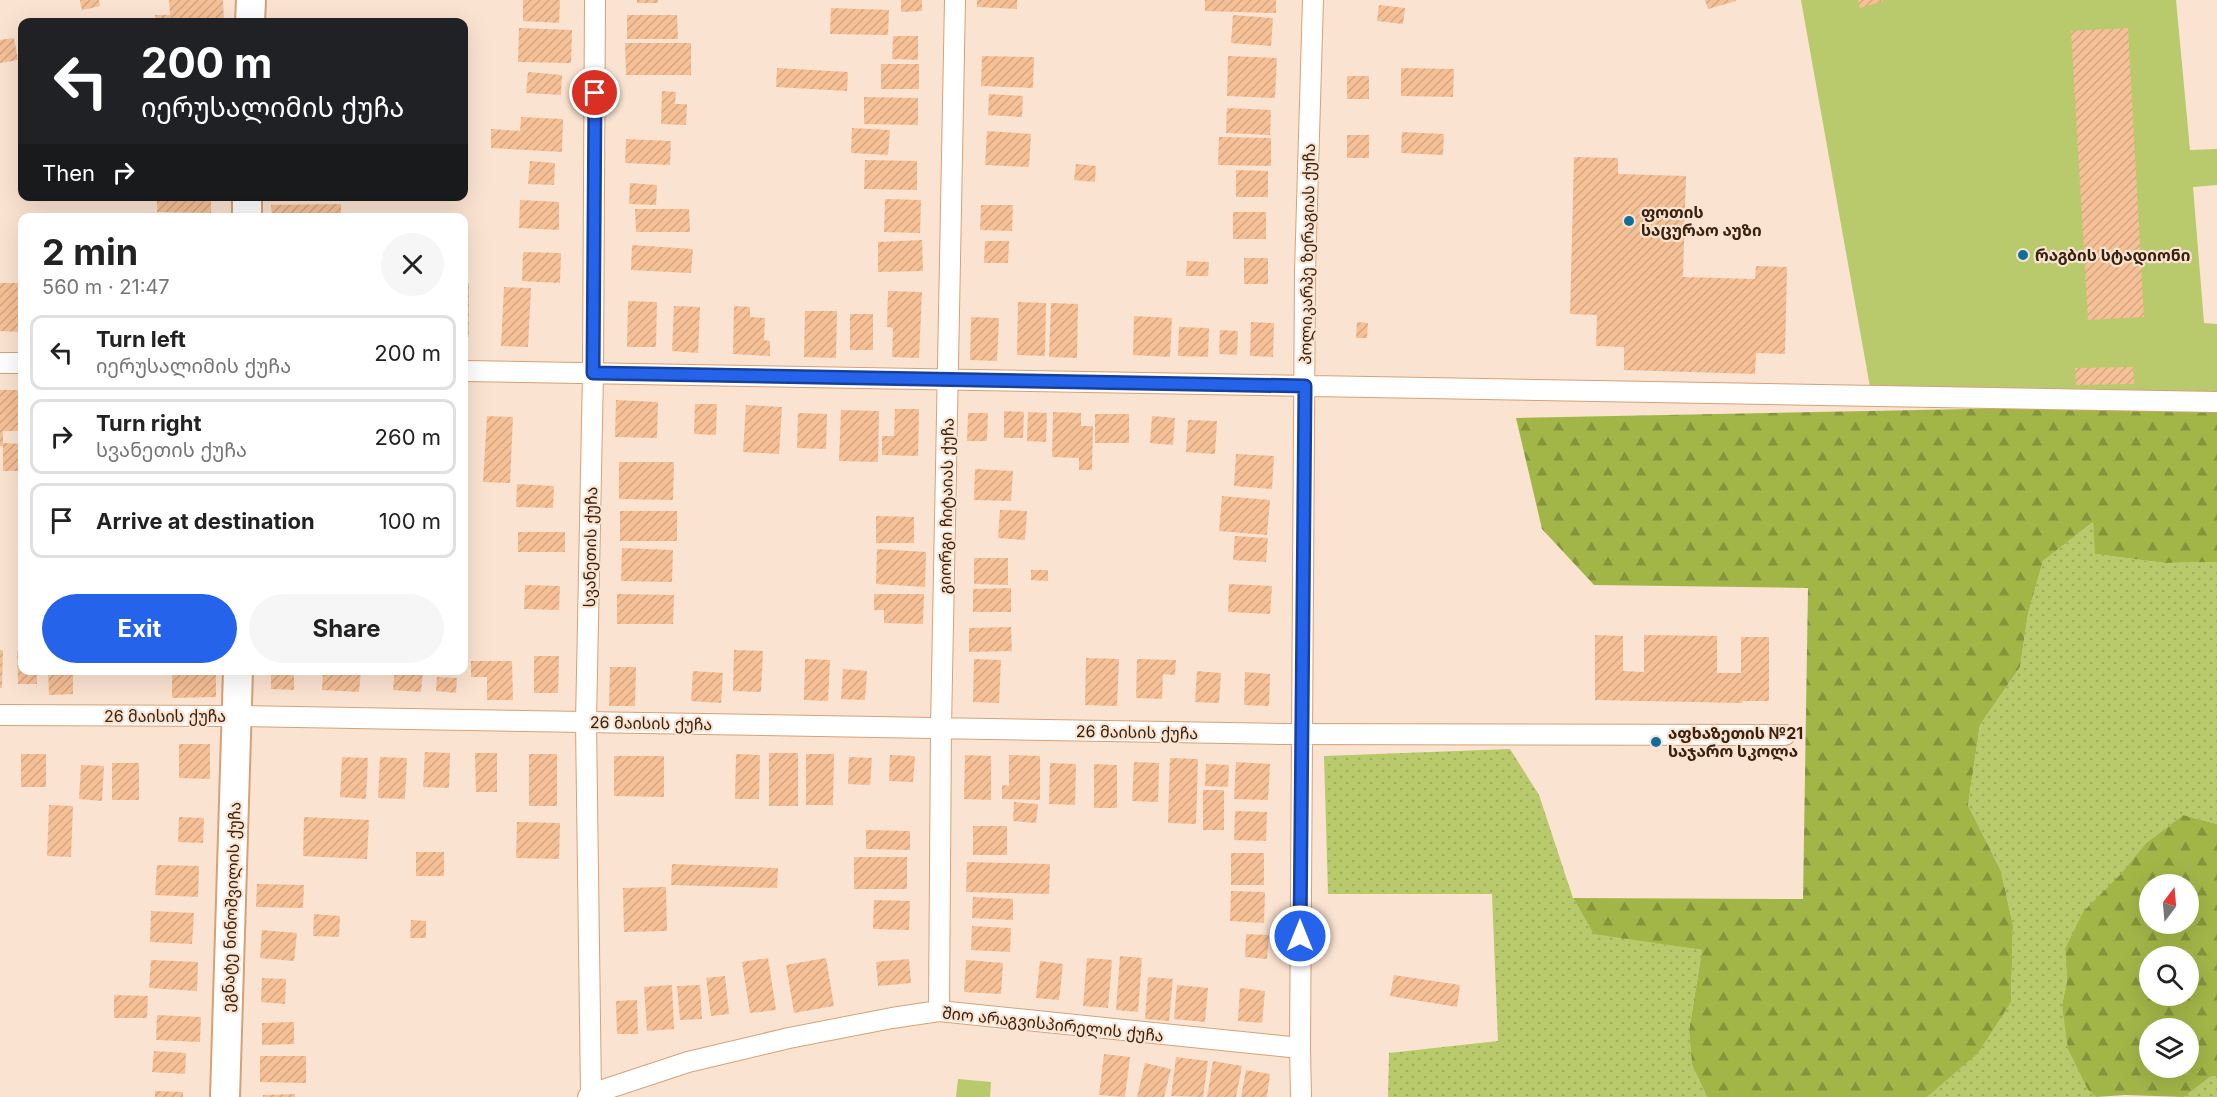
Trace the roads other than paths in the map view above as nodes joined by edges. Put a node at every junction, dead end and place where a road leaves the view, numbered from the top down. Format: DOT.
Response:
graph roads {
  1 [pos="251,0"];
  2 [pos="595,0"];
  3 [pos="955,0"];
  4 [pos="1313,0"];
  5 [pos="250,18"];
  6 [pos="0,363"];
  7 [pos="18,363"];
  8 [pos="468,371"];
  9 [pos="593,373"];
  10 [pos="949,380"];
  11 [pos="1305,386"];
  12 [pos="2217,402"];
  13 [pos="238,675"];
  14 [pos="0,715"];
  15 [pos="237,716"];
  16 [pos="586,722"];
  17 [pos="941,728"];
  18 [pos="1302,734"];
  19 [pos="1785,735"];
  20 [pos="939,1011"];
  21 [pos="1300,1048"];
  22 [pos="589,1096"];
  23 [pos="225,1097"];
  24 [pos="1301,1097"];
  1 -- 5 [label="street"];
  2 -- 9 [label="street, სვანეთის ქუჩა"];
  3 -- 10 [label="street, გიორგი ჩიტაიას ქუჩა"];
  4 -- 11 [label="street, პოლიკარპე ზერაგიას ქუჩა"];
  6 -- 7 [label="street"];
  8 -- 9 [label="street"];
  9 -- 10 [label="street"];
  9 -- 16 [label="street, სვანეთის ქუჩა"];
  10 -- 11 [label="street"];
  10 -- 17 [label="street, გიორგი ჩიტაიას ქუჩა"];
  11 -- 12 [label="street"];
  11 -- 18 [label="street, პოლიკარპე ზერაგიას ქუჩა"];
  13 -- 15 [label="street, ეგნატე ნინოშვილის ქუჩა"];
  14 -- 15 [label="street, 26 მაისის ქუჩა"];
  15 -- 16 [label="street, 26 მაისის ქუჩა"];
  15 -- 23 [label="street, ეგნატე ნინოშვილის ქუჩა"];
  16 -- 17 [label="street, 26 მაისის ქუჩა"];
  16 -- 22 [label="street, სვანეთის ქუჩა"];
  17 -- 18 [label="street, 26 მაისის ქუჩა"];
  17 -- 20 [label="street, გიორგი ჩიტაიას ქუჩა"];
  18 -- 19 [label="street, 26 მაისის ქუჩა"];
  18 -- 21 [label="street, პოლიკარპე ზერაგიას ქუჩა"];
  20 -- 21 [label="street, შიო არაგვისპირელის ქუჩა"];
  20 -- 22 [label="street, შიო არაგვისპირელის ქუჩა"];
  21 -- 24 [label="street"];
}
